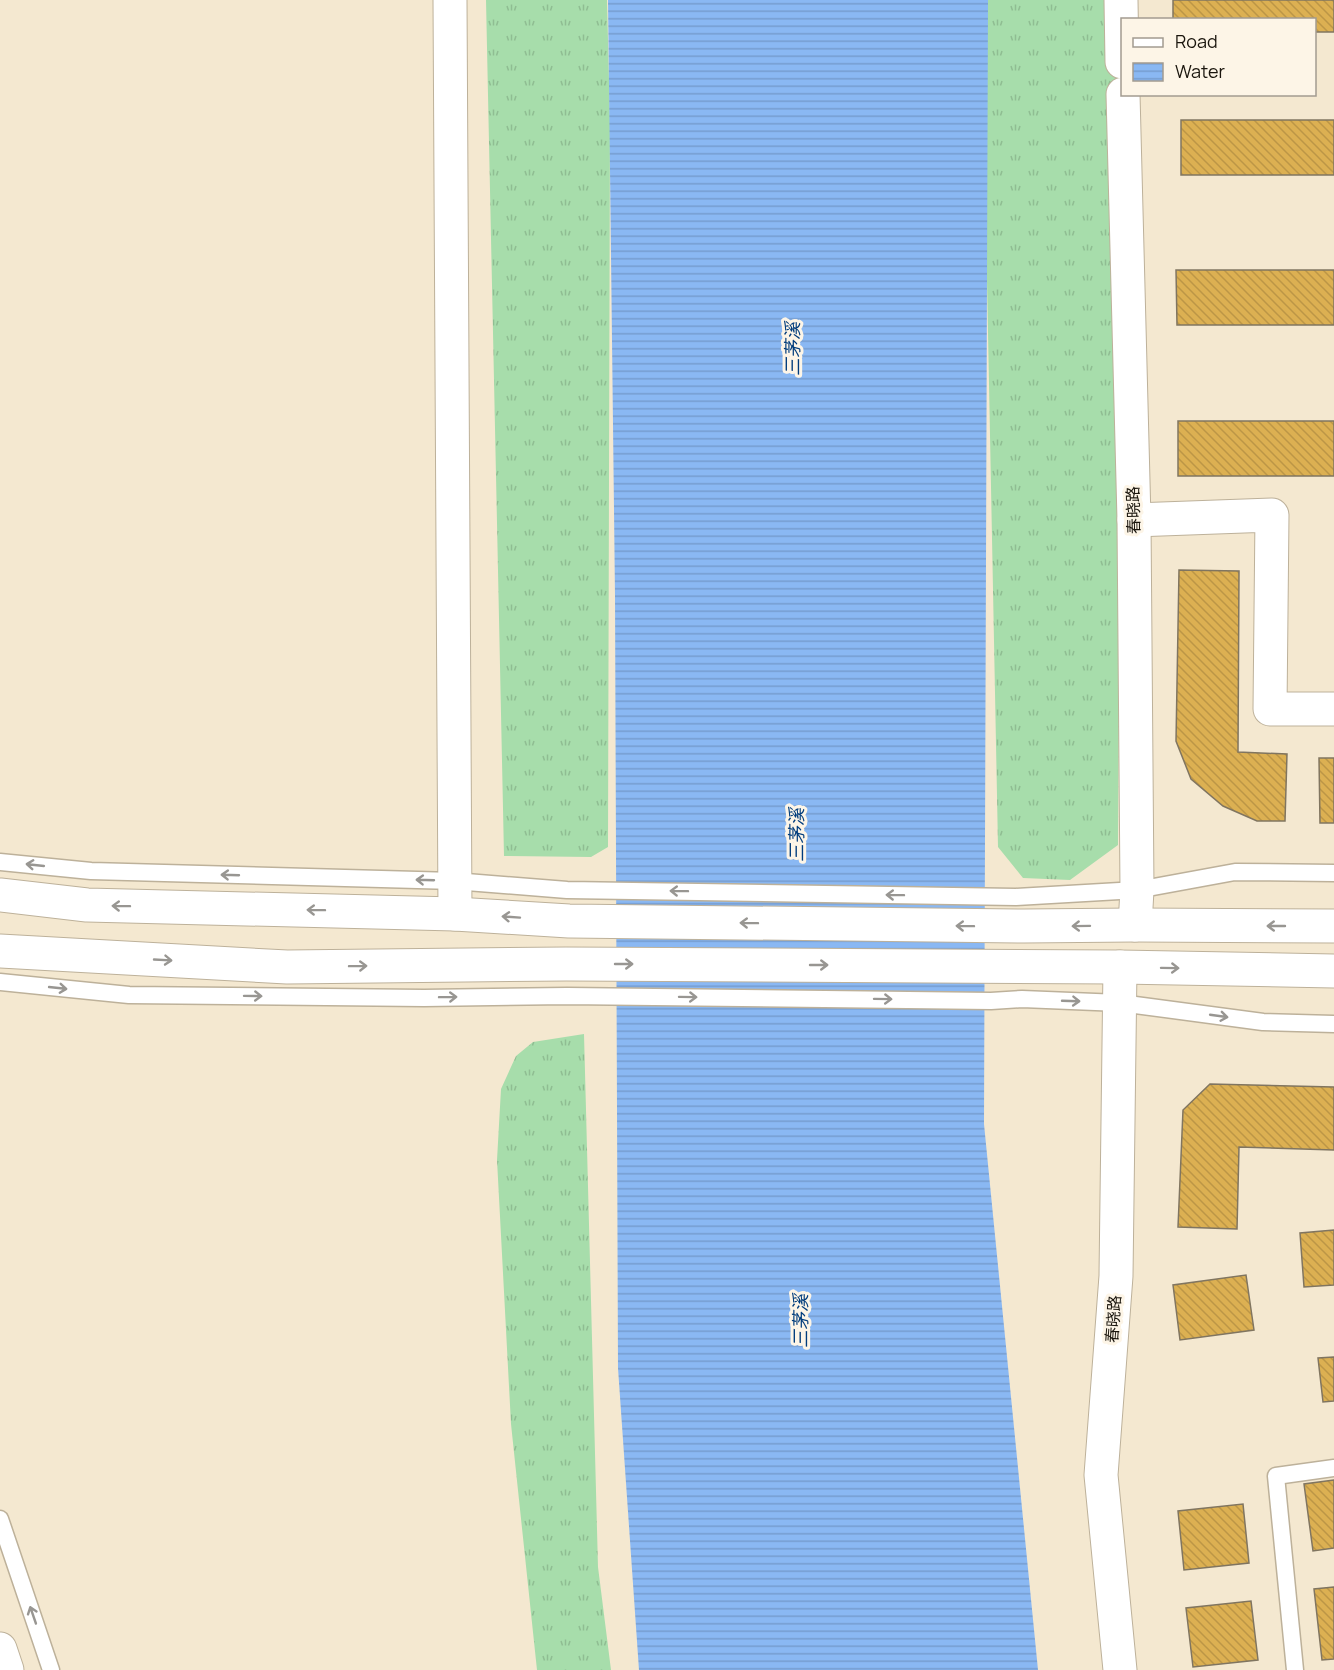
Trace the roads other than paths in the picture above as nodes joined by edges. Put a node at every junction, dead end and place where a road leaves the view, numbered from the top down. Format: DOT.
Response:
graph roads {
  1 [pos="450,0"];
  2 [pos="1121,0"];
  3 [pos="1121,18"];
  4 [pos="1123,96"];
  5 [pos="1134,520"];
  6 [pos="1334,709"];
  7 [pos="0,862"];
  8 [pos="1334,873"];
  9 [pos="454,881"];
  10 [pos="1137,890"];
  11 [pos="0,895"];
  12 [pos="568,906"];
  13 [pos="1020,911"];
  14 [pos="455,914"];
  15 [pos="1135,925"];
  16 [pos="1334,926"];
  17 [pos="0,951"];
  18 [pos="1120,967"];
  19 [pos="1334,971"];
  20 [pos="0,982"];
  21 [pos="1120,1003"];
  22 [pos="1334,1024"];
  23 [pos="1334,1468"];
  24 [pos="0,1519"];
  25 [pos="0,1649"];
  26 [pos="7,1670"];
  27 [pos="51,1670"];
  28 [pos="1120,1670"];
  29 [pos="1295,1670"];
  1 -- 9 [label="street"];
  2 -- 3 [label="street"];
  4 -- 5 [label="street, 春晓路"];
  5 -- 6 [label="street"];
  5 -- 10 [label="street, 春晓路"];
  9 -- 7 [label="lane, one-way"];
  8 -- 10 [label="lane"];
  9 -- 12 [label="lane"];
  9 -- 14 [label="street"];
  10 -- 13 [label="lane"];
  10 -- 15 [label="street, 春晓路"];
  14 -- 11 [label="street, one-way"];
  13 -- 12 [label="street, one-way"];
  12 -- 14 [label="street, one-way"];
  15 -- 13 [label="street, one-way"];
  16 -- 15 [label="street, one-way"];
  17 -- 18 [label="street, one-way"];
  18 -- 19 [label="street, one-way"];
  18 -- 21 [label="street, 春晓路"];
  20 -- 21 [label="lane, one-way"];
  21 -- 22 [label="lane, one-way"];
  21 -- 28 [label="street, 春晓路"];
  23 -- 29 [label="lane"];
  27 -- 24 [label="lane, one-way"];
  25 -- 26 [label="street"];
}
